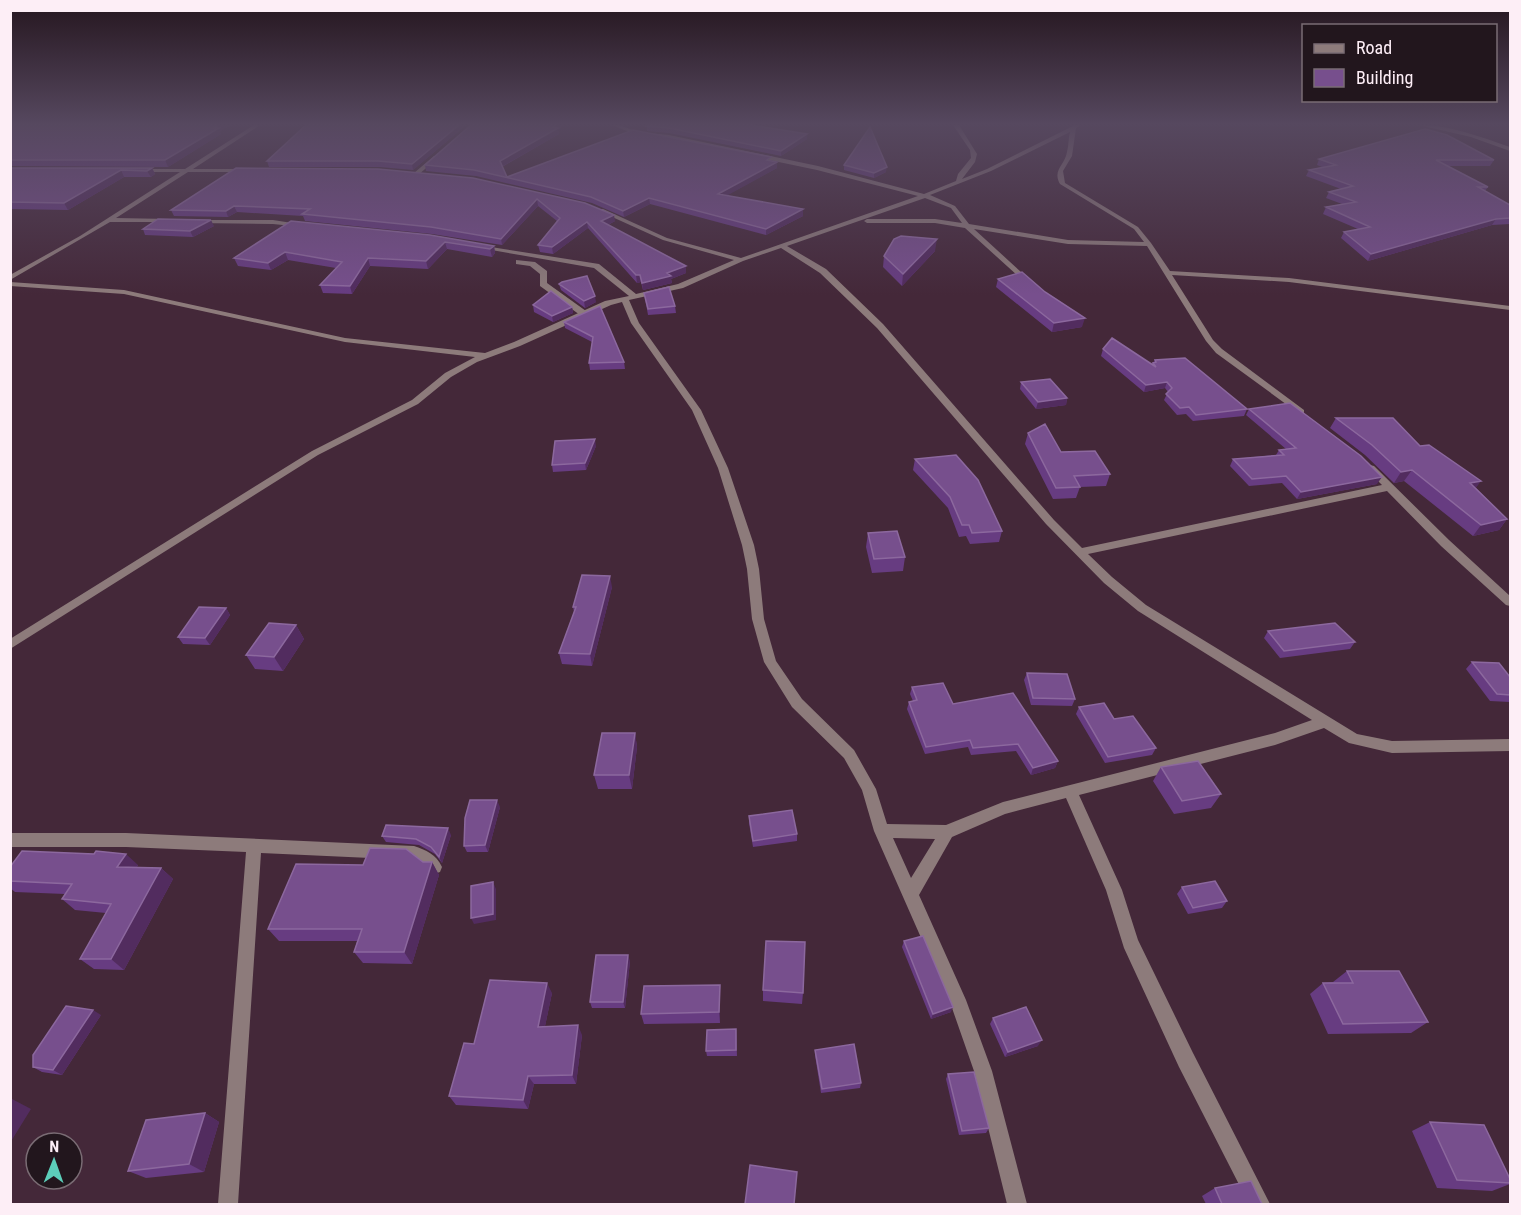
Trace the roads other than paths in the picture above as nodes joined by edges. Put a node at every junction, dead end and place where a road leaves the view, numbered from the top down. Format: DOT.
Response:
graph roads {
  1 [pos="168,182"];
  2 [pos="870,182"];
  3 [pos="959,182"];
  4 [pos="1062,182"];
  5 [pos="924,196"];
  6 [pos="596,208"];
  7 [pos="108,220"];
  8 [pos="174,221"];
  9 [pos="854,221"];
  10 [pos="185,222"];
  11 [pos="306,226"];
  12 [pos="967,226"];
  13 [pos="471,244"];
  14 [pos="1149,244"];
  15 [pos="782,246"];
  16 [pos="741,260"];
  17 [pos="519,262"];
  18 [pos="1168,273"];
  19 [pos="10,278"];
  20 [pos="10,284"];
  21 [pos="1033,287"];
  22 [pos="629,297"];
  23 [pos="1510,308"];
  24 [pos="583,313"];
  25 [pos="487,355"];
  26 [pos="1309,418"];
  27 [pos="1361,459"];
  28 [pos="1389,487"];
  29 [pos="1079,552"];
  30 [pos="1510,602"];
  31 [pos="10,645"];
  32 [pos="1327,721"];
  33 [pos="1510,745"];
  34 [pos="1070,791"];
  35 [pos="882,831"];
  36 [pos="947,832"];
  37 [pos="10,840"];
  38 [pos="254,846"];
  39 [pos="434,867"];
  40 [pos="911,893"];
  41 [pos="228,1204"];
  42 [pos="1017,1204"];
  43 [pos="1260,1204"];
  1 -- 7 [label="street"];
  2 -- 5 [label="street"];
  3 -- 5 [label="street"];
  4 -- 14 [label="street"];
  5 -- 9 [label="street"];
  5 -- 12 [label="street"];
  6 -- 16 [label="street"];
  7 -- 8 [label="street"];
  7 -- 19 [label="street"];
  9 -- 12 [label="street"];
  9 -- 15 [label="street"];
  10 -- 11 [label="street"];
  12 -- 14 [label="street"];
  12 -- 21 [label="street"];
  13 -- 22 [label="street"];
  14 -- 18 [label="street"];
  15 -- 16 [label="street"];
  15 -- 29 [label="street"];
  16 -- 22 [label="street"];
  17 -- 24 [label="street"];
  18 -- 23 [label="street"];
  18 -- 26 [label="street"];
  20 -- 25 [label="street"];
  22 -- 24 [label="street"];
  22 -- 35 [label="street"];
  24 -- 25 [label="street"];
  25 -- 31 [label="street"];
  27 -- 28 [label="street"];
  28 -- 29 [label="street"];
  28 -- 30 [label="street"];
  29 -- 32 [label="street"];
  32 -- 33 [label="street"];
  32 -- 34 [label="street"];
  34 -- 36 [label="street"];
  34 -- 43 [label="street"];
  35 -- 36 [label="street"];
  35 -- 40 [label="street"];
  36 -- 40 [label="street"];
  37 -- 38 [label="street"];
  38 -- 39 [label="street"];
  38 -- 41 [label="street"];
  40 -- 42 [label="street"];
}
